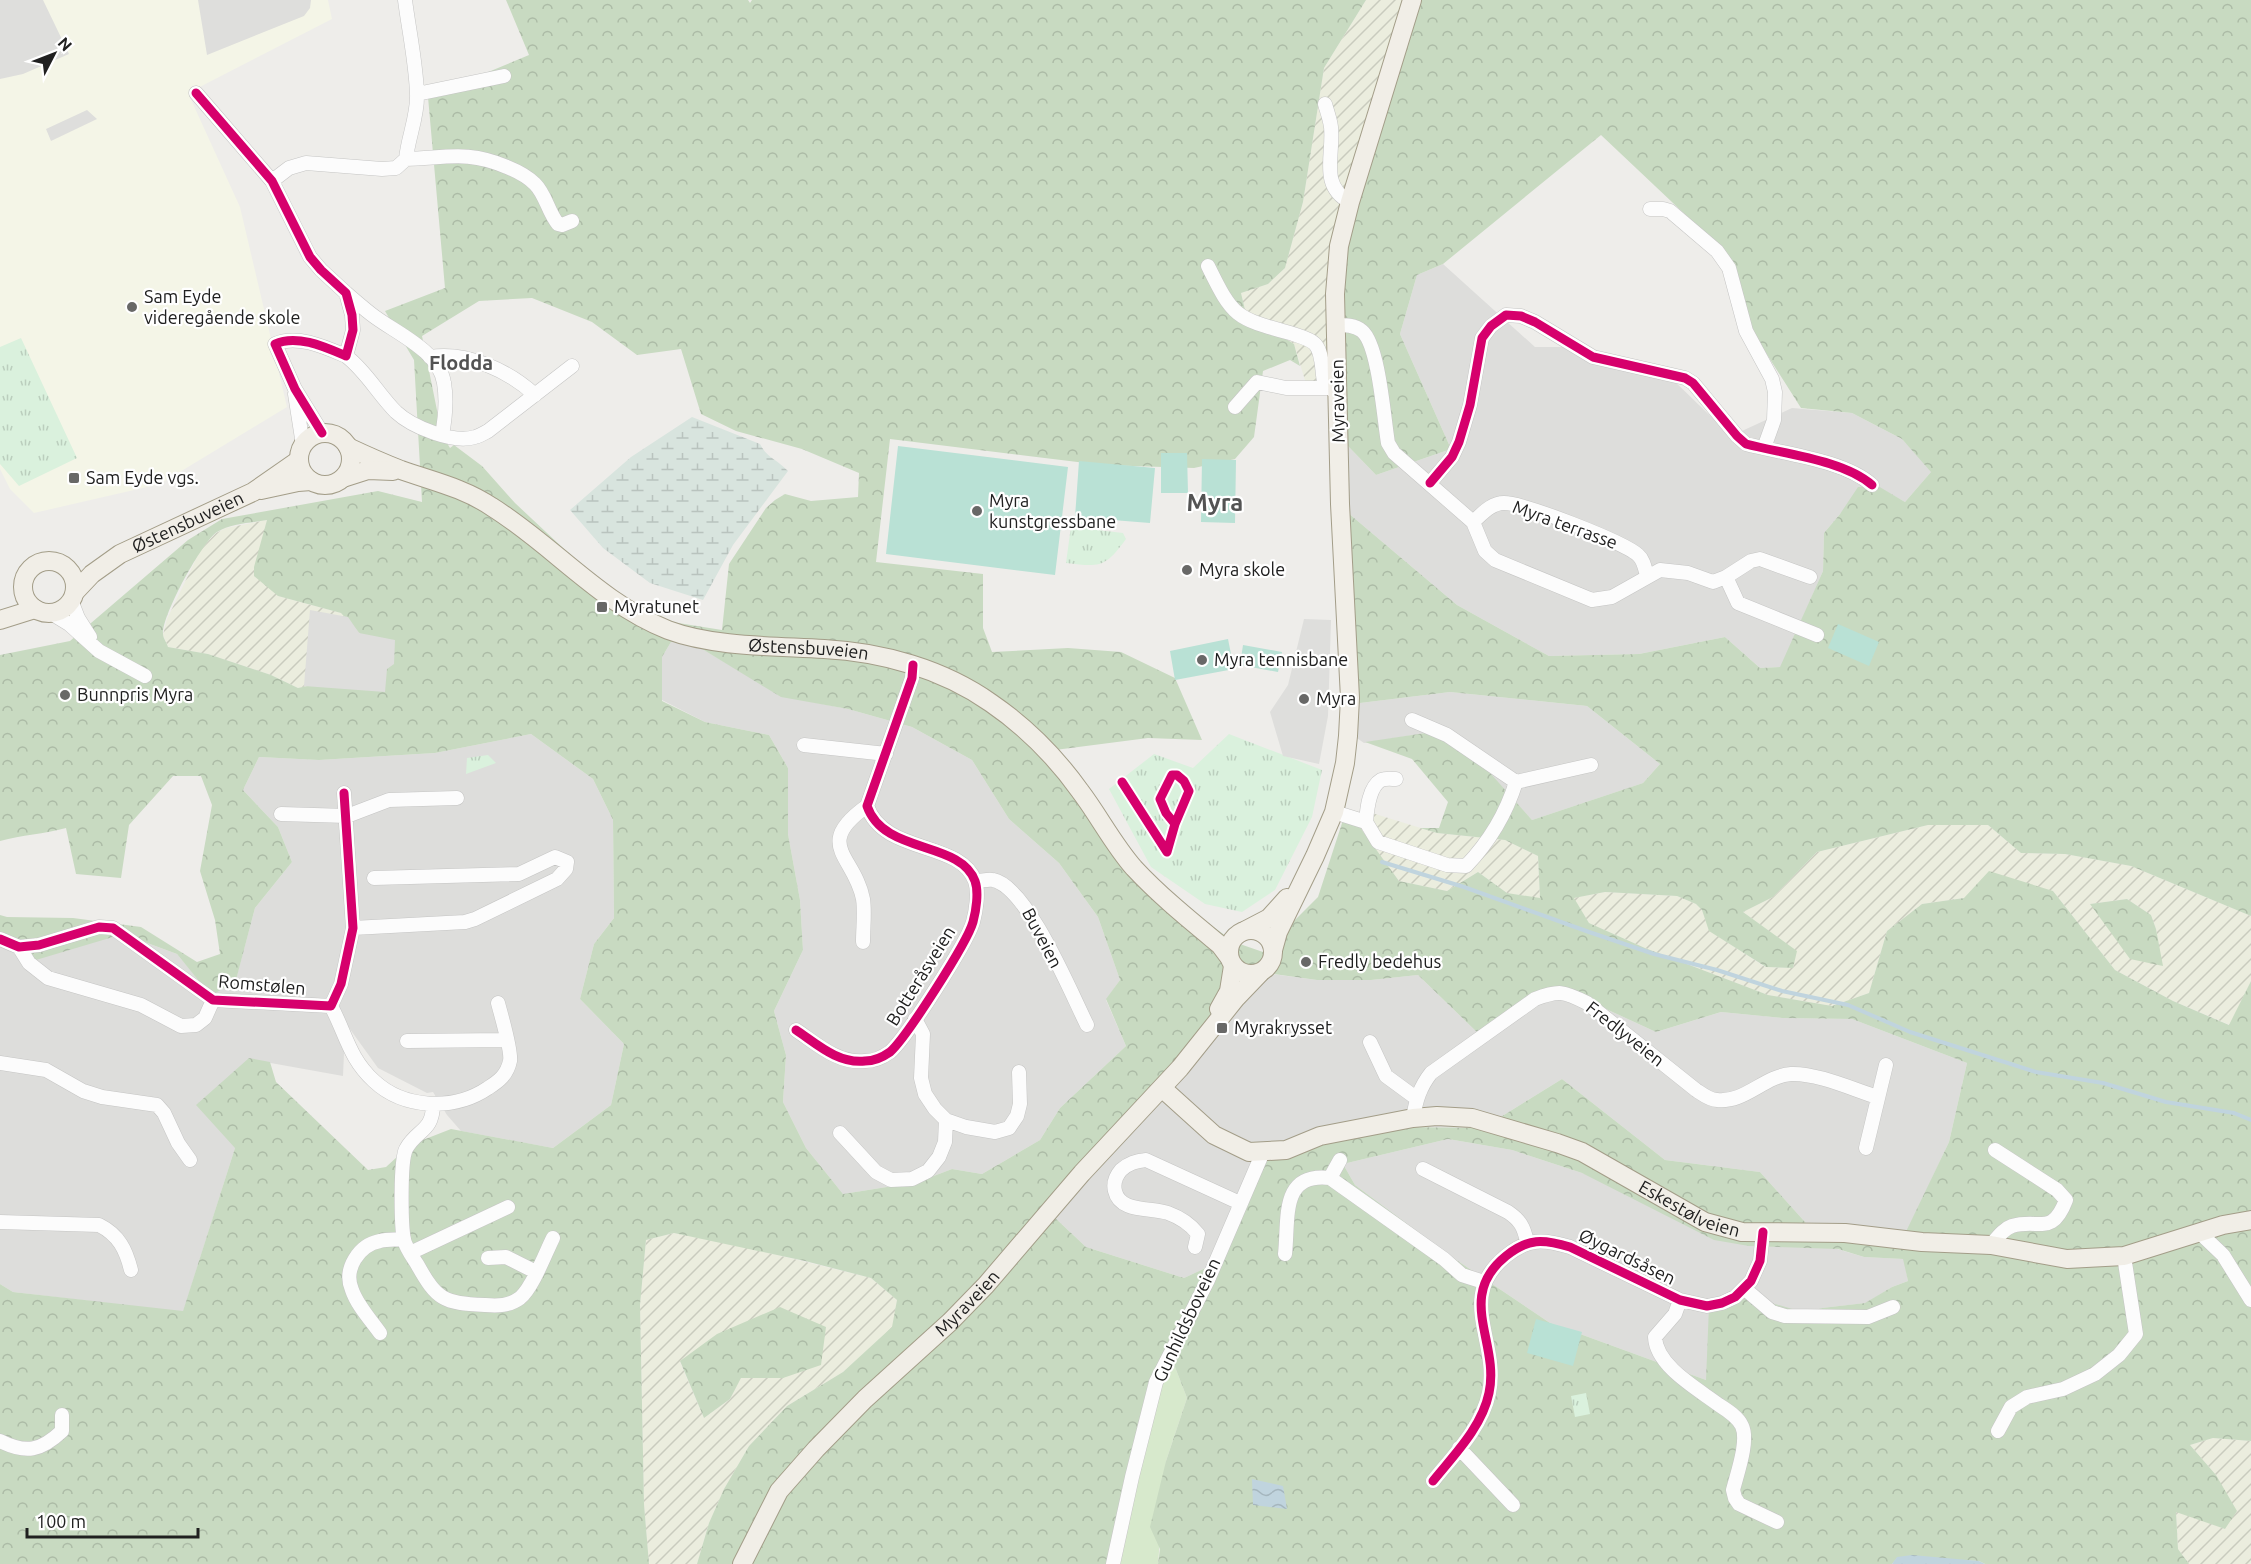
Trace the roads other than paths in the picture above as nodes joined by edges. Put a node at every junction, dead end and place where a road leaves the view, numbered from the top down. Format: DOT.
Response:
graph roads {
  1 [pos="405,0"];
  2 [pos="1412,0"];
  3 [pos="504,76"];
  4 [pos="196,93"];
  5 [pos="417,94"];
  6 [pos="1324,104"];
  7 [pos="406,159"];
  8 [pos="272,181"];
  9 [pos="1350,202"];
  10 [pos="1650,209"];
  11 [pos="572,221"];
  12 [pos="1208,266"];
  13 [pos="346,293"];
  14 [pos="1336,325"];
  15 [pos="346,356"];
  16 [pos="430,357"];
  17 [pos="572,366"];
  18 [pos="295,389"];
  19 [pos="1332,390"];
  20 [pos="535,394"];
  21 [pos="1235,407"];
  22 [pos="322,434"];
  23 [pos="442,435"];
  24 [pos="348,447"];
  25 [pos="1764,448"];
  26 [pos="301,453"];
  27 [pos="404,471"];
  28 [pos="343,478"];
  29 [pos="311,481"];
  30 [pos="1430,483"];
  31 [pos="1872,485"];
  32 [pos="254,492"];
  33 [pos="1473,522"];
  34 [pos="120,554"];
  35 [pos="64,565"];
  36 [pos="1647,576"];
  37 [pos="1726,577"];
  38 [pos="1810,577"];
  39 [pos="23,590"];
  40 [pos="73,596"];
  41 [pos="0,610"];
  42 [pos="43,611"];
  43 [pos="0,620"];
  44 [pos="1817,635"];
  45 [pos="99,651"];
  46 [pos="913,665"];
  47 [pos="145,676"];
  48 [pos="1412,720"];
  49 [pos="804,746"];
  50 [pos="885,754"];
  51 [pos="1591,765"];
  52 [pos="1396,779"];
  53 [pos="1516,782"];
  54 [pos="344,794"];
  55 [pos="457,798"];
  56 [pos="867,806"];
  57 [pos="1334,812"];
  58 [pos="281,814"];
  59 [pos="346,816"];
  60 [pos="1366,822"];
  61 [pos="374,878"];
  62 [pos="975,881"];
  63 [pos="1300,883"];
  64 [pos="1165,897"];
  65 [pos="353,928"];
  66 [pos="1242,932"];
  67 [pos="0,939"];
  68 [pos="863,942"];
  69 [pos="19,947"];
  70 [pos="1274,950"];
  71 [pos="1231,961"];
  72 [pos="1260,972"];
  73 [pos="213,1000"];
  74 [pos="498,1003"];
  75 [pos="331,1006"];
  76 [pos="915,1019"];
  77 [pos="1087,1025"];
  78 [pos="796,1030"];
  79 [pos="506,1040"];
  80 [pos="407,1041"];
  81 [pos="1370,1042"];
  82 [pos="1200,1045"];
  83 [pos="0,1063"];
  84 [pos="1886,1065"];
  85 [pos="1019,1072"];
  86 [pos="1162,1088"];
  87 [pos="1877,1097"];
  88 [pos="1416,1098"];
  89 [pos="433,1104"];
  90 [pos="1413,1118"];
  91 [pos="946,1120"];
  92 [pos="840,1133"];
  93 [pos="1866,1148"];
  94 [pos="1995,1150"];
  95 [pos="1263,1152"];
  96 [pos="190,1160"];
  97 [pos="1340,1160"];
  98 [pos="1423,1169"];
  99 [pos="1330,1178"];
  100 [pos="1240,1203"];
  101 [pos="508,1207"];
  102 [pos="2251,1220"];
  103 [pos="0,1222"];
  104 [pos="1763,1232"];
  105 [pos="2200,1233"];
  106 [pos="553,1238"];
  107 [pos="404,1239"];
  108 [pos="1527,1242"];
  109 [pos="1991,1245"];
  110 [pos="1195,1247"];
  111 [pos="410,1253"];
  112 [pos="1285,1254"];
  113 [pos="2124,1256"];
  114 [pos="488,1258"];
  115 [pos="131,1270"];
  116 [pos="536,1272"];
  117 [pos="1484,1282"];
  118 [pos="1745,1289"];
  119 [pos="1680,1300"];
  120 [pos="2251,1300"];
  121 [pos="1893,1306"];
  122 [pos="380,1333"];
  123 [pos="62,1415"];
  124 [pos="1998,1431"];
  125 [pos="0,1442"];
  126 [pos="1459,1448"];
  127 [pos="1432,1481"];
  128 [pos="1513,1505"];
  129 [pos="1777,1522"];
  130 [pos="742,1564"];
  131 [pos="1113,1564"];
  1 -- 5 [label="street"];
  2 -- 9 [label="main road, Myraveien"];
  3 -- 5 [label="street"];
  4 -- 8 [label="street"];
  5 -- 7 [label="street"];
  6 -- 9 [label="street"];
  7 -- 8 [label="street"];
  7 -- 11 [label="street"];
  8 -- 13 [label="street"];
  9 -- 14 [label="main road, Myraveien"];
  10 -- 25 [label="street"];
  12 -- 19 [label="street"];
  13 -- 15 [label="street"];
  13 -- 16 [label="street"];
  14 -- 19 [label="main road, Myraveien"];
  14 -- 30 [label="street"];
  15 -- 18 [label="street"];
  15 -- 23 [label="street"];
  16 -- 20 [label="street"];
  16 -- 23 [label="street"];
  17 -- 20 [label="street"];
  18 -- 22 [label="street"];
  18 -- 26 [label="street"];
  19 -- 21 [label="street"];
  19 -- 57 [label="main road, Myraveien"];
  20 -- 23 [label="street"];
  22 -- 24 [label="main road"];
  22 -- 26 [label="main road"];
  24 -- 27 [label="main road, Østensbuveien"];
  24 -- 28 [label="main road"];
  25 -- 30 [label="street"];
  25 -- 31 [label="street"];
  26 -- 29 [label="main road"];
  26 -- 32 [label="main road, Østensbuveien"];
  27 -- 28 [label="main road, Østensbuveien"];
  27 -- 46 [label="main road, Østensbuveien"];
  28 -- 29 [label="main road"];
  29 -- 32 [label="main road, Østensbuveien"];
  30 -- 33 [label="street"];
  32 -- 34 [label="main road, Østensbuveien"];
  33 -- 36 [label="street, Myra terrasse"];
  33 -- 36 [label="street"];
  34 -- 35 [label="main road, Østensbuveien"];
  34 -- 40 [label="main road, Østensbuveien"];
  35 -- 39 [label="main road"];
  35 -- 40 [label="main road"];
  36 -- 37 [label="street"];
  37 -- 38 [label="street"];
  37 -- 44 [label="street"];
  39 -- 41 [label="main road"];
  39 -- 42 [label="main road"];
  40 -- 42 [label="main road"];
  40 -- 45 [label="street"];
  42 -- 43 [label="main road"];
  42 -- 45 [label="street"];
  45 -- 47 [label="street"];
  46 -- 50 [label="street"];
  46 -- 64 [label="main road, Østensbuveien"];
  48 -- 53 [label="street"];
  49 -- 50 [label="street"];
  50 -- 56 [label="street"];
  51 -- 53 [label="street"];
  52 -- 60 [label="street"];
  53 -- 60 [label="street"];
  54 -- 59 [label="street"];
  55 -- 59 [label="street"];
  56 -- 62 [label="street"];
  56 -- 68 [label="street"];
  57 -- 60 [label="street"];
  57 -- 63 [label="main road, Myraveien"];
  58 -- 59 [label="street"];
  59 -- 65 [label="street"];
  61 -- 65 [label="street"];
  62 -- 76 [label="street, Botteråsveien"];
  62 -- 77 [label="street, Buveien"];
  63 -- 66 [label="main road, Myraveien"];
  63 -- 70 [label="main road, Myraveien"];
  64 -- 66 [label="main road, Østensbuveien"];
  64 -- 71 [label="main road, Østensbuveien"];
  65 -- 75 [label="street"];
  66 -- 70 [label="main road"];
  66 -- 71 [label="main road"];
  67 -- 69 [label="street, Romstølen"];
  69 -- 73 [label="street, Romstølen"];
  69 -- 73 [label="street, Romstølen"];
  70 -- 72 [label="main road"];
  71 -- 72 [label="main road"];
  71 -- 82 [label="main road, Myraveien"];
  72 -- 82 [label="main road, Myraveien"];
  73 -- 75 [label="street, Romstølen"];
  74 -- 79 [label="street"];
  75 -- 89 [label="street"];
  76 -- 78 [label="street, Botteråsveien"];
  76 -- 91 [label="street"];
  79 -- 80 [label="street"];
  79 -- 89 [label="street"];
  81 -- 88 [label="street"];
  82 -- 86 [label="main road, Myraveien"];
  83 -- 96 [label="street"];
  84 -- 87 [label="street"];
  85 -- 91 [label="street"];
  86 -- 95 [label="main road, Eskestølveien"];
  86 -- 130 [label="main road, Myraveien"];
  87 -- 88 [label="street, Fredlyveien"];
  87 -- 93 [label="street"];
  88 -- 90 [label="street, Fredlyveien"];
  89 -- 107 [label="street"];
  90 -- 95 [label="main road, Eskestølveien"];
  90 -- 104 [label="main road, Eskestølveien"];
  91 -- 92 [label="street"];
  94 -- 109 [label="street"];
  95 -- 100 [label="street, Gunhildsboveien"];
  97 -- 99 [label="street"];
  98 -- 108 [label="street"];
  99 -- 112 [label="street"];
  99 -- 117 [label="street"];
  100 -- 110 [label="street"];
  100 -- 131 [label="street, Gunhildsboveien"];
  101 -- 111 [label="street"];
  102 -- 105 [label="main road, Eskestølveien"];
  103 -- 115 [label="street"];
  104 -- 109 [label="main road, Eskestølveien"];
  104 -- 118 [label="street"];
  105 -- 113 [label="main road, Eskestølveien"];
  105 -- 120 [label="street"];
  106 -- 116 [label="street"];
  107 -- 111 [label="street"];
  107 -- 122 [label="street"];
  108 -- 117 [label="street"];
  108 -- 119 [label="street, Øygardsåsen"];
  109 -- 113 [label="main road, Eskestølveien"];
  111 -- 116 [label="street"];
  113 -- 124 [label="street"];
  114 -- 116 [label="street"];
  117 -- 126 [label="street"];
  118 -- 119 [label="street, Øygardsåsen"];
  118 -- 121 [label="street"];
  119 -- 129 [label="street, Øygardsåsen"];
  123 -- 125 [label="street"];
  126 -- 127 [label="street"];
  126 -- 128 [label="street"];
}
